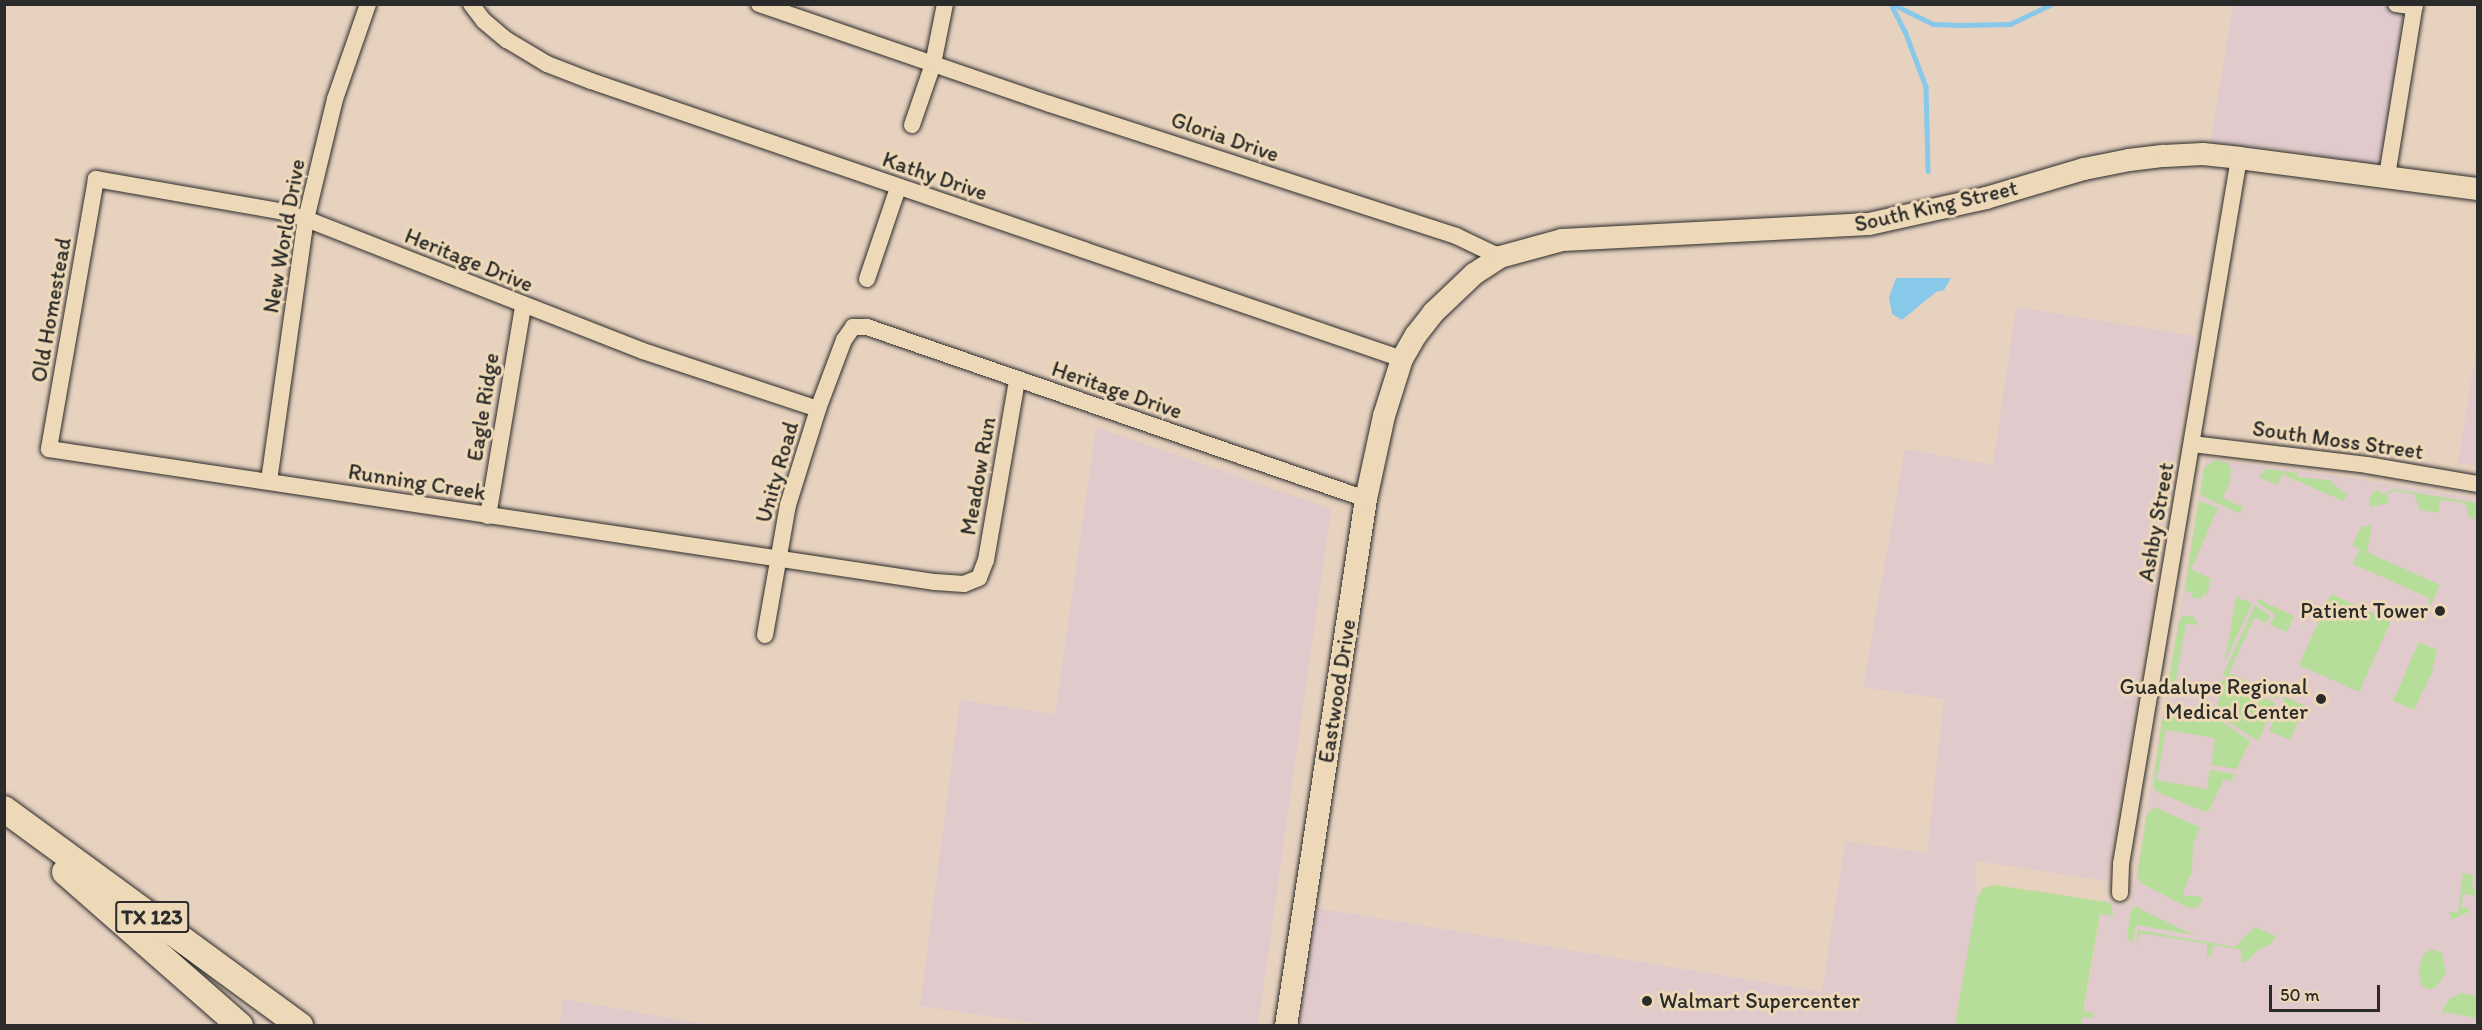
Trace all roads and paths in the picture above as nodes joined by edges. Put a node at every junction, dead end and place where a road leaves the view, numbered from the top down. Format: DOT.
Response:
graph roads {
  1 [pos="368,4"];
  2 [pos="471,4"];
  3 [pos="759,4"];
  4 [pos="945,4"];
  5 [pos="2396,4"];
  6 [pos="2415,6"];
  7 [pos="933,64"];
  8 [pos="912,124"];
  9 [pos="2239,158"];
  10 [pos="2387,176"];
  11 [pos="96,179"];
  12 [pos="898,188"];
  13 [pos="2478,189"];
  14 [pos="306,219"];
  15 [pos="1500,257"];
  16 [pos="867,279"];
  17 [pos="523,306"];
  18 [pos="853,327"];
  19 [pos="1402,359"];
  20 [pos="1017,380"];
  21 [pos="818,409"];
  22 [pos="2192,444"];
  23 [pos="49,449"];
  24 [pos="268,481"];
  25 [pos="2478,484"];
  26 [pos="1366,499"];
  27 [pos="488,516"];
  28 [pos="777,557"];
  29 [pos="979,578"];
  30 [pos="765,635"];
  31 [pos="4,809"];
  32 [pos="4,818"];
  33 [pos="2120,893"];
  34 [pos="240,1026"];
  35 [pos="300,1026"];
  36 [pos="1286,1026"];
  1 -- 14 [label="street, New World Drive"];
  2 -- 12 [label="street, Kathy Drive"];
  3 -- 7 [label="street, Gloria Drive"];
  4 -- 7 [label="street"];
  5 -- 6 [label="street"];
  6 -- 10 [label="street"];
  7 -- 8 [label="street"];
  7 -- 15 [label="street, Gloria Drive"];
  9 -- 10 [label="main road, South King Street"];
  9 -- 15 [label="main road, South King Street"];
  9 -- 22 [label="street, Ashby Street"];
  10 -- 13 [label="main road, South King Street"];
  11 -- 14 [label="street, Heritage Drive"];
  11 -- 23 [label="street, Old Homestead"];
  12 -- 16 [label="street"];
  12 -- 19 [label="street, Kathy Drive"];
  14 -- 17 [label="street, Heritage Drive"];
  14 -- 24 [label="street, New World Drive"];
  15 -- 19 [label="main road, South King Street"];
  17 -- 21 [label="street, Heritage Drive"];
  17 -- 27 [label="street, Eagle Ridge"];
  18 -- 20 [label="street, Heritage Drive"];
  18 -- 21 [label="street, Unity Road"];
  19 -- 26 [label="main road, Eastwood Drive"];
  20 -- 26 [label="street, Heritage Drive"];
  20 -- 29 [label="street, Meadow Run"];
  21 -- 28 [label="street, Unity Road"];
  22 -- 25 [label="street, South Moss Street"];
  22 -- 33 [label="street, Ashby Street"];
  23 -- 24 [label="street, Running Creek"];
  24 -- 27 [label="street, Running Creek"];
  26 -- 36 [label="main road, Eastwood Drive"];
  27 -- 28 [label="street, Running Creek"];
  28 -- 29 [label="street, Running Creek"];
  28 -- 30 [label="street, Unity Road"];
  31 -- 35 [label="main road, TX 123"];
  32 -- 34 [label="main road, TX 123"];
}
